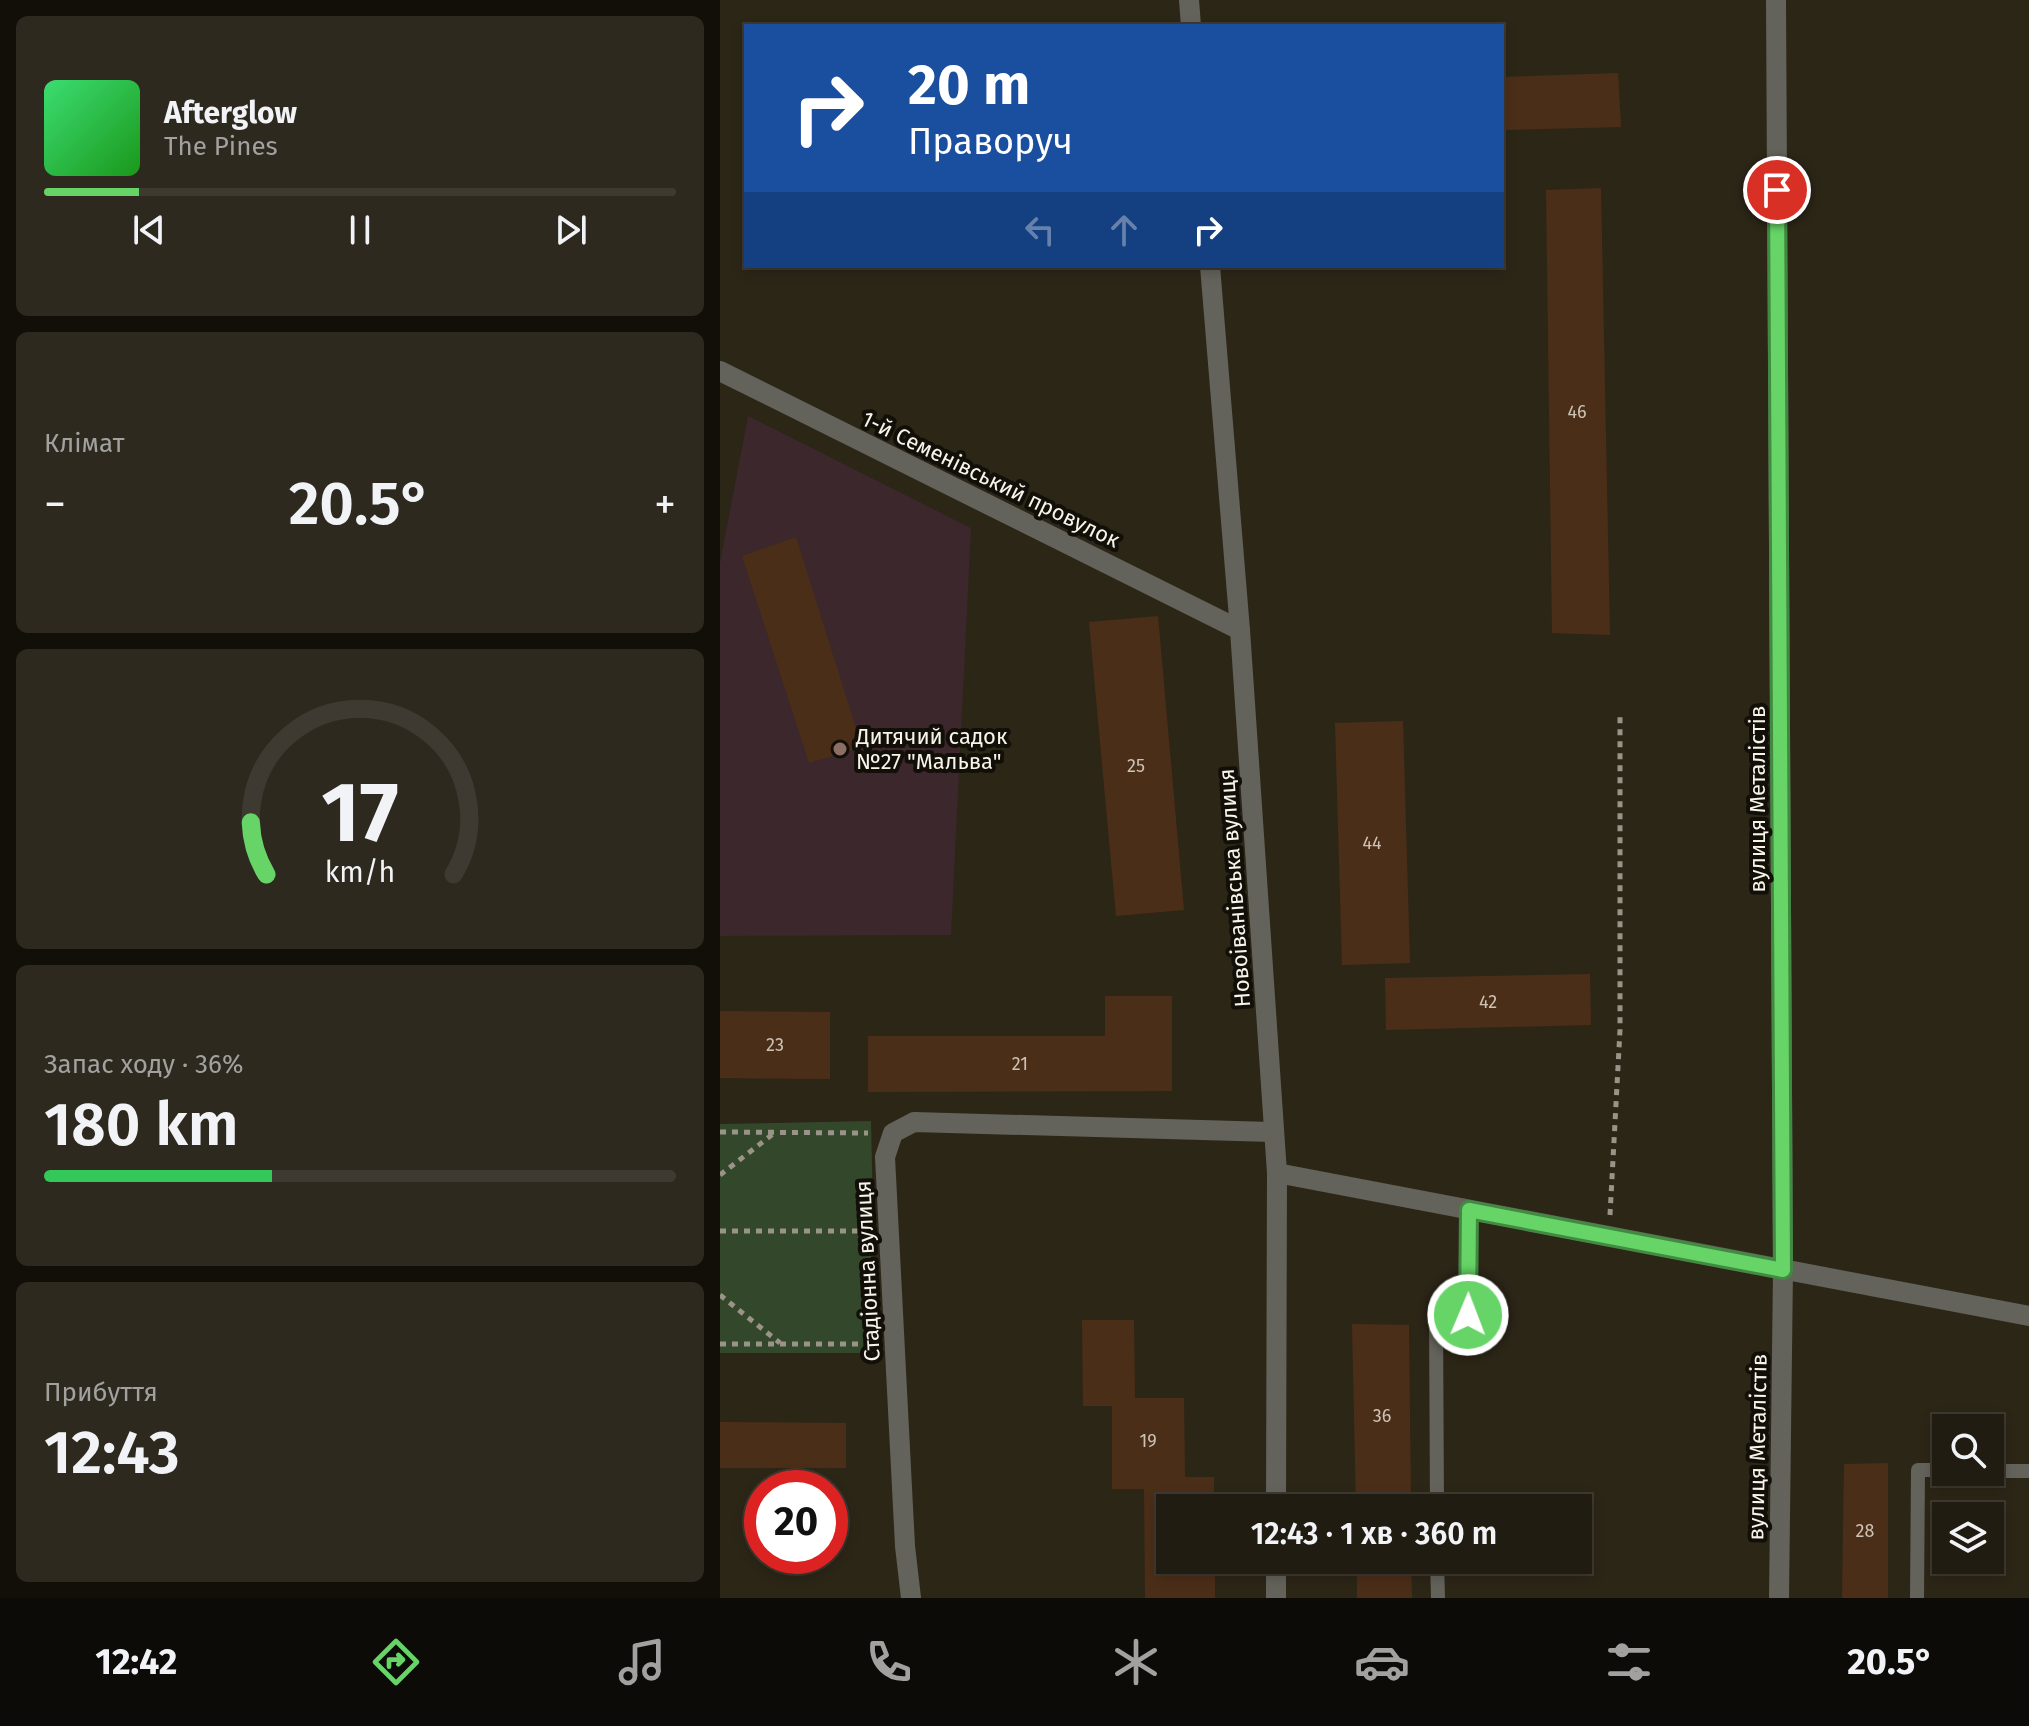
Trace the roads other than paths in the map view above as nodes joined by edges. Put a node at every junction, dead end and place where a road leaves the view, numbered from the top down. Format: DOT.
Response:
graph roads {
  1 [pos="1189,0"];
  2 [pos="1776,0"];
  3 [pos="1191,24"];
  4 [pos="1210,268"];
  5 [pos="720,371"];
  6 [pos="1240,630"];
  7 [pos="1274,1132"];
  8 [pos="1277,1173"];
  9 [pos="1469,1210"];
  10 [pos="1783,1270"];
  11 [pos="2029,1316"];
  12 [pos="1932,1470"];
  13 [pos="2004,1471"];
  14 [pos="2029,1471"];
  15 [pos="1276,1494"];
  16 [pos="1437,1494"];
  17 [pos="1276,1574"];
  18 [pos="1437,1574"];
  19 [pos="911,1598"];
  20 [pos="1276,1598"];
  21 [pos="1438,1598"];
  22 [pos="1779,1598"];
  23 [pos="1917,1598"];
  1 -- 3 [label="street"];
  2 -- 10 [label="street, вулиця Металістів"];
  4 -- 6 [label="street, Новоіванівська вулиця"];
  5 -- 6 [label="street, 1-й Семенівський провулок"];
  6 -- 7 [label="street, Новоіванівська вулиця"];
  7 -- 8 [label="street, Новоіванівська вулиця"];
  7 -- 19 [label="street, Стадіонна вулиця"];
  8 -- 9 [label="street"];
  8 -- 15 [label="street, Новоіванівська вулиця"];
  9 -- 10 [label="street"];
  9 -- 16 [label="lane"];
  10 -- 11 [label="street"];
  10 -- 22 [label="street, вулиця Металістів"];
  12 -- 23 [label="lane"];
  13 -- 14 [label="lane"];
  17 -- 20 [label="street"];
  18 -- 21 [label="lane"];
}
